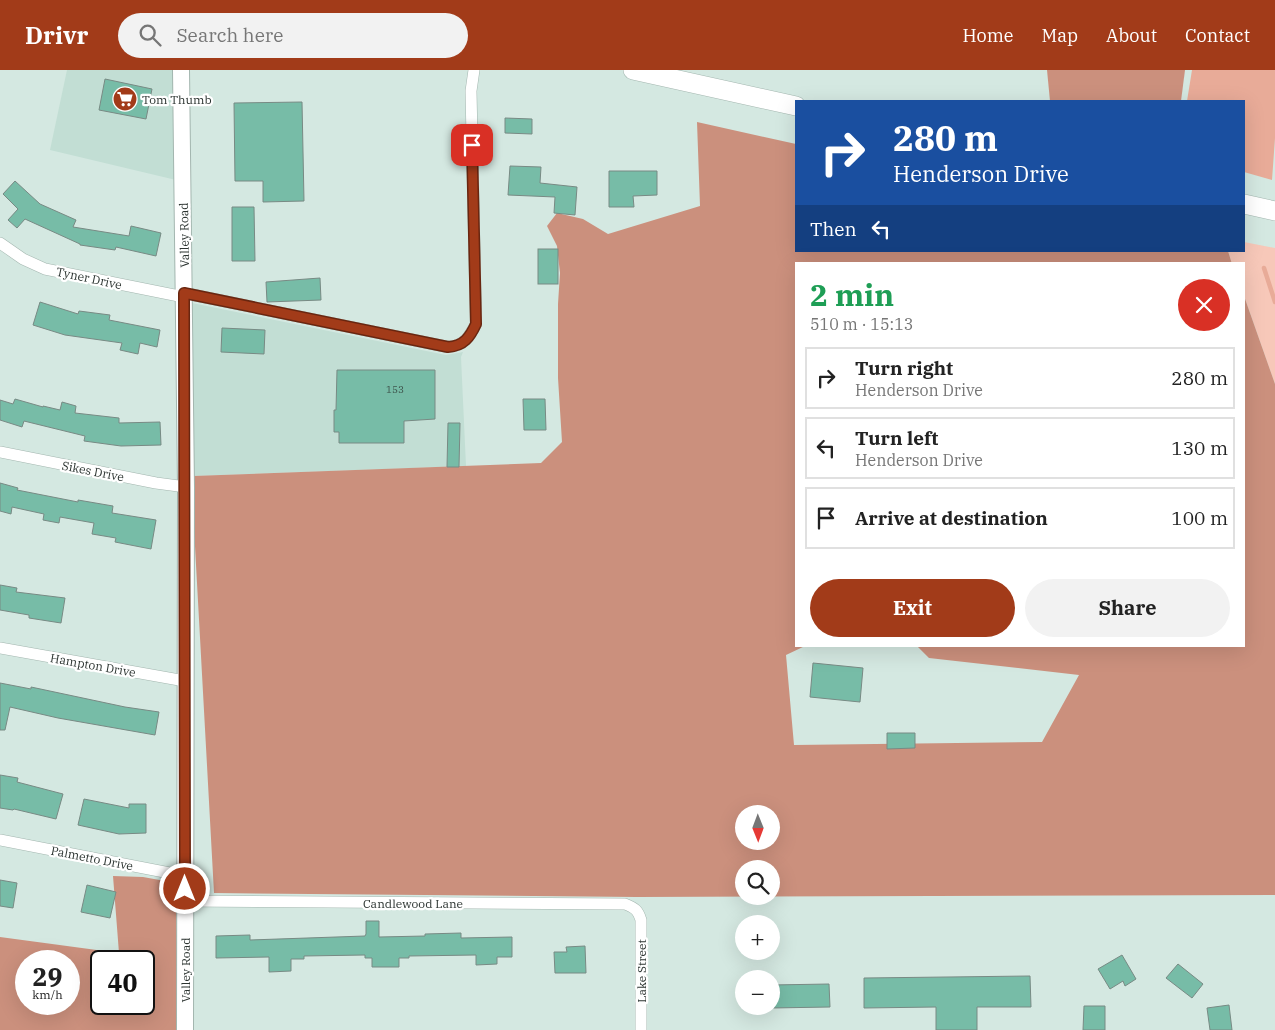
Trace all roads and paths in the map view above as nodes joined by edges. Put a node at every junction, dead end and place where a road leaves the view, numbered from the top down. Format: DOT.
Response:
graph roads {
  1 [pos="182,70"];
  2 [pos="474,70"];
  3 [pos="633,70"];
  4 [pos="795,106"];
  5 [pos="1245,204"];
  6 [pos="1275,211"];
  7 [pos="0,243"];
  8 [pos="184,295"];
  9 [pos="0,452"];
  10 [pos="186,487"];
  11 [pos="0,648"];
  12 [pos="186,681"];
  13 [pos="0,840"];
  14 [pos="185,876"];
  15 [pos="185,901"];
  16 [pos="638,912"];
  17 [pos="185,1030"];
  18 [pos="641,1030"];
  1 -- 8 [label="street, Valley Road"];
  2 -- 8 [label="street, Tyner Drive"];
  3 -- 4 [label="main road"];
  5 -- 6 [label="main road"];
  7 -- 8 [label="street, Tyner Drive"];
  8 -- 10 [label="street, Valley Road"];
  9 -- 10 [label="street, Sikes Drive"];
  10 -- 12 [label="street, Valley Road"];
  11 -- 12 [label="street, Hampton Drive"];
  12 -- 14 [label="street, Valley Road"];
  13 -- 14 [label="street, Palmetto Drive"];
  14 -- 15 [label="street, Valley Road"];
  15 -- 16 [label="street, Candlewood Lane"];
  15 -- 17 [label="street, Valley Road"];
  16 -- 18 [label="street, Lake Street"];
}
